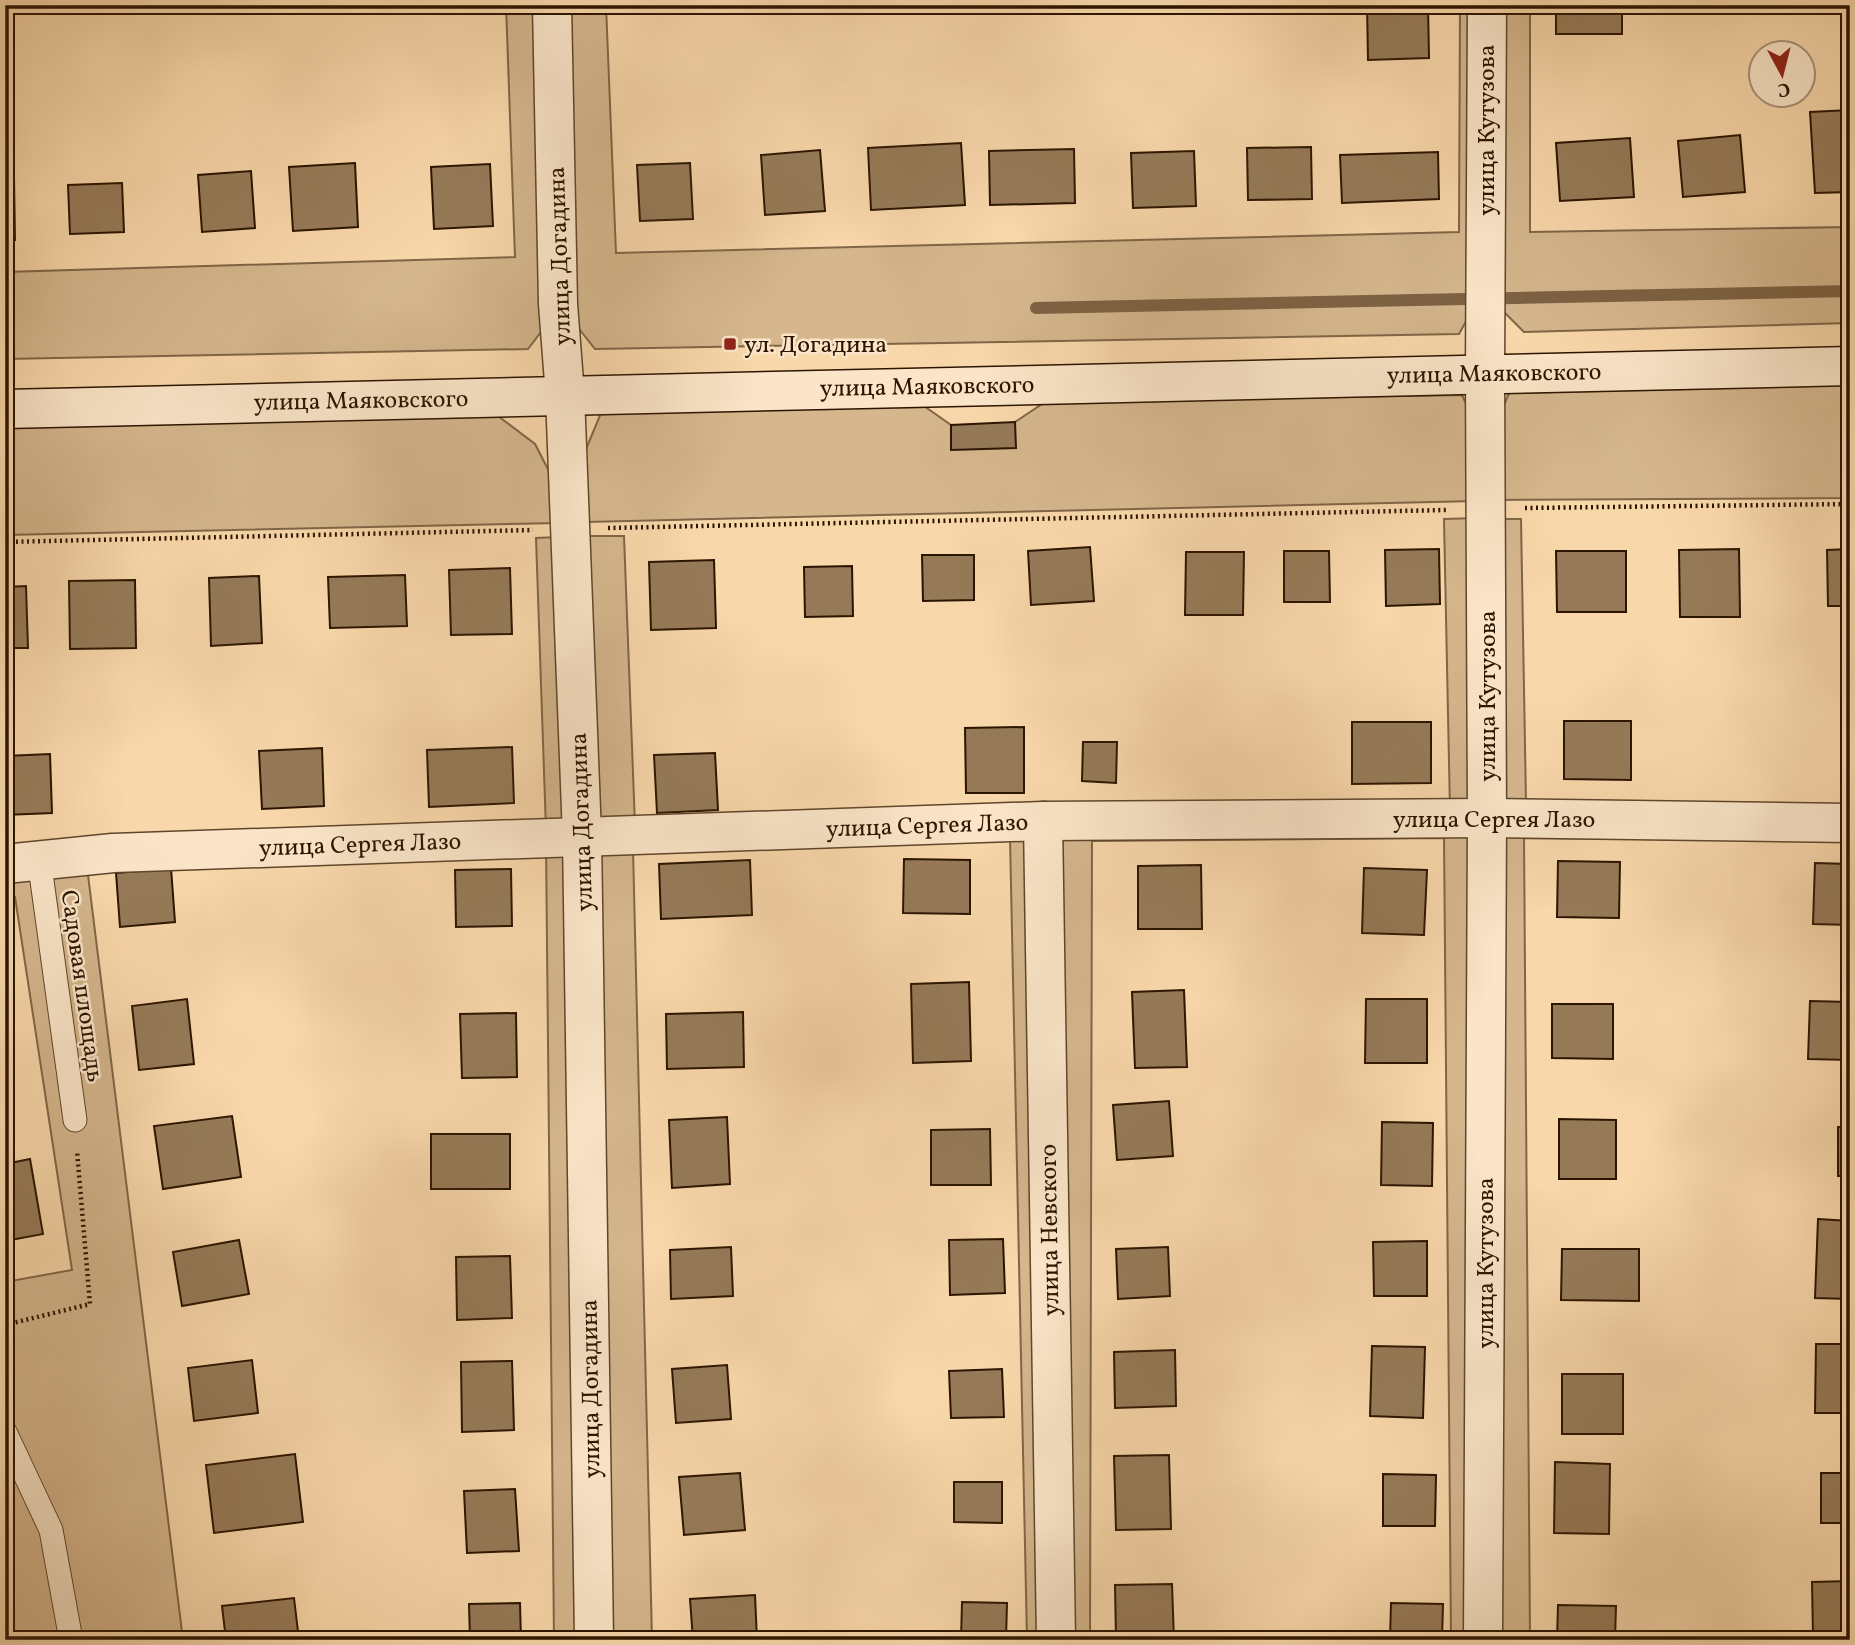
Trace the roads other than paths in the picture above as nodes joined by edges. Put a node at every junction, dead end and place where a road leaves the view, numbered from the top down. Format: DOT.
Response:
graph roads {
  1 [pos="552,5"];
  2 [pos="1487,5"];
  3 [pos="1850,366"];
  4 [pos="1485,373"];
  5 [pos="565,395"];
  6 [pos="5,409"];
  7 [pos="1487,818"];
  8 [pos="1042,821"];
  9 [pos="1850,823"];
  10 [pos="582,836"];
  11 [pos="22,862"];
  12 [pos="75,1120"];
  13 [pos="5,1432"];
  14 [pos="71,1640"];
  15 [pos="594,1640"];
  16 [pos="1056,1640"];
  17 [pos="1483,1640"];
  1 -- 5 [label="street, улица Догадина"];
  2 -- 4 [label="street, улица Кутузова"];
  3 -- 4 [label="street, улица Маяковского"];
  4 -- 5 [label="street, улица Маяковского"];
  4 -- 7 [label="street, улица Кутузова"];
  5 -- 6 [label="street, улица Маяковского"];
  5 -- 10 [label="street, улица Догадина"];
  7 -- 8 [label="street, улица Сергея Лазо"];
  7 -- 9 [label="street, улица Сергея Лазо"];
  7 -- 17 [label="street, улица Кутузова"];
  8 -- 10 [label="street, улица Сергея Лазо"];
  8 -- 16 [label="street, улица Невского"];
  10 -- 11 [label="street, улица Сергея Лазо"];
  10 -- 15 [label="street, улица Догадина"];
  11 -- 12 [label="lane, Садовая площадь"];
  13 -- 14 [label="lane"];
}
